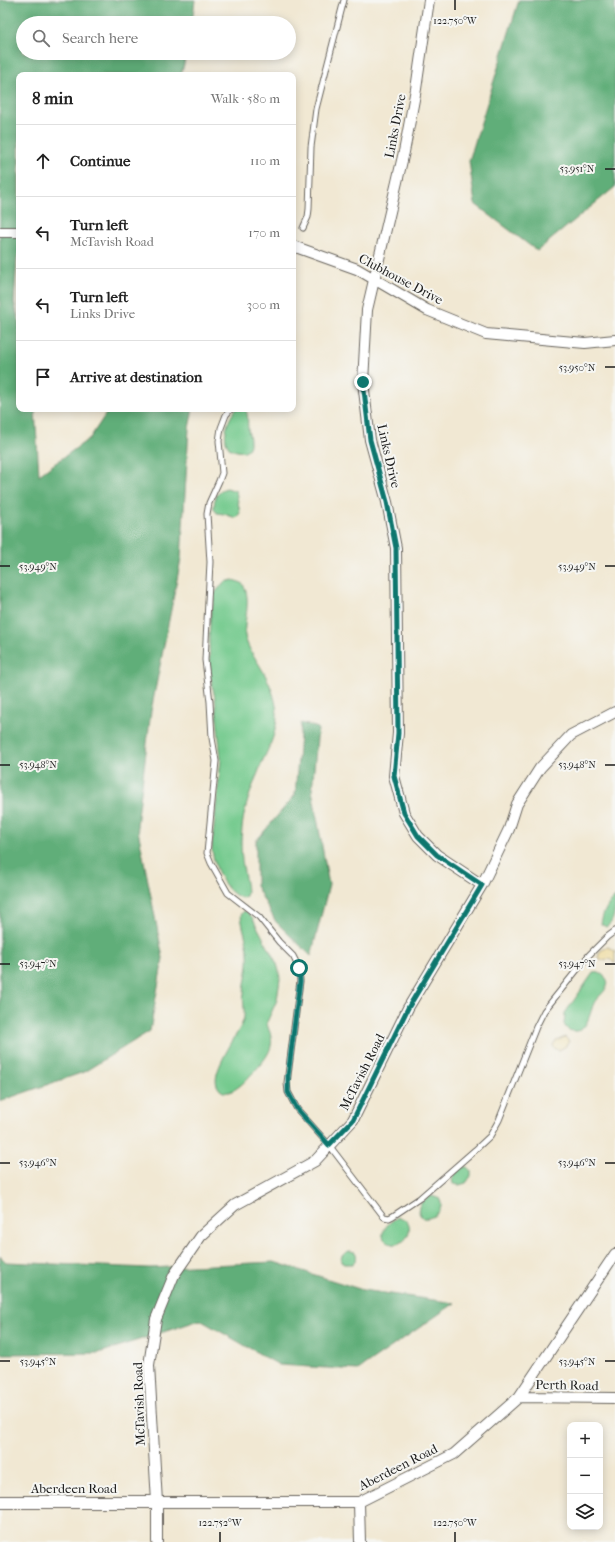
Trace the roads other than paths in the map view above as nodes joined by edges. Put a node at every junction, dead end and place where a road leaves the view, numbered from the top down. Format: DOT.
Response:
graph roads {
  1 [pos="344,0"];
  2 [pos="429,0"];
  3 [pos="303,228"];
  4 [pos="0,232"];
  5 [pos="16,232"];
  6 [pos="296,247"];
  7 [pos="374,279"];
  8 [pos="615,340"];
  9 [pos="228,412"];
  10 [pos="615,712"];
  11 [pos="482,885"];
  12 [pos="615,931"];
  13 [pos="329,1145"];
  14 [pos="615,1254"];
  15 [pos="519,1397"];
  16 [pos="615,1398"];
  17 [pos="0,1502"];
  18 [pos="157,1502"];
  19 [pos="359,1502"];
  20 [pos="157,1542"];
  21 [pos="360,1542"];
  1 -- 3 [label="lane"];
  2 -- 7 [label="street, Links Drive"];
  4 -- 5 [label="street"];
  6 -- 7 [label="street, Clubhouse Drive"];
  7 -- 8 [label="street, Clubhouse Drive"];
  7 -- 11 [label="street, Links Drive"];
  9 -- 13 [label="lane"];
  10 -- 11 [label="street, McTavish Road"];
  11 -- 13 [label="street, McTavish Road"];
  12 -- 13 [label="lane"];
  13 -- 18 [label="street, McTavish Road"];
  14 -- 15 [label="street, Aberdeen Road"];
  15 -- 16 [label="street, Perth Road"];
  15 -- 19 [label="street, Aberdeen Road"];
  17 -- 18 [label="street, Aberdeen Road"];
  18 -- 19 [label="street, Aberdeen Road"];
  18 -- 20 [label="street, McTavish Road"];
  19 -- 21 [label="street"];
}
